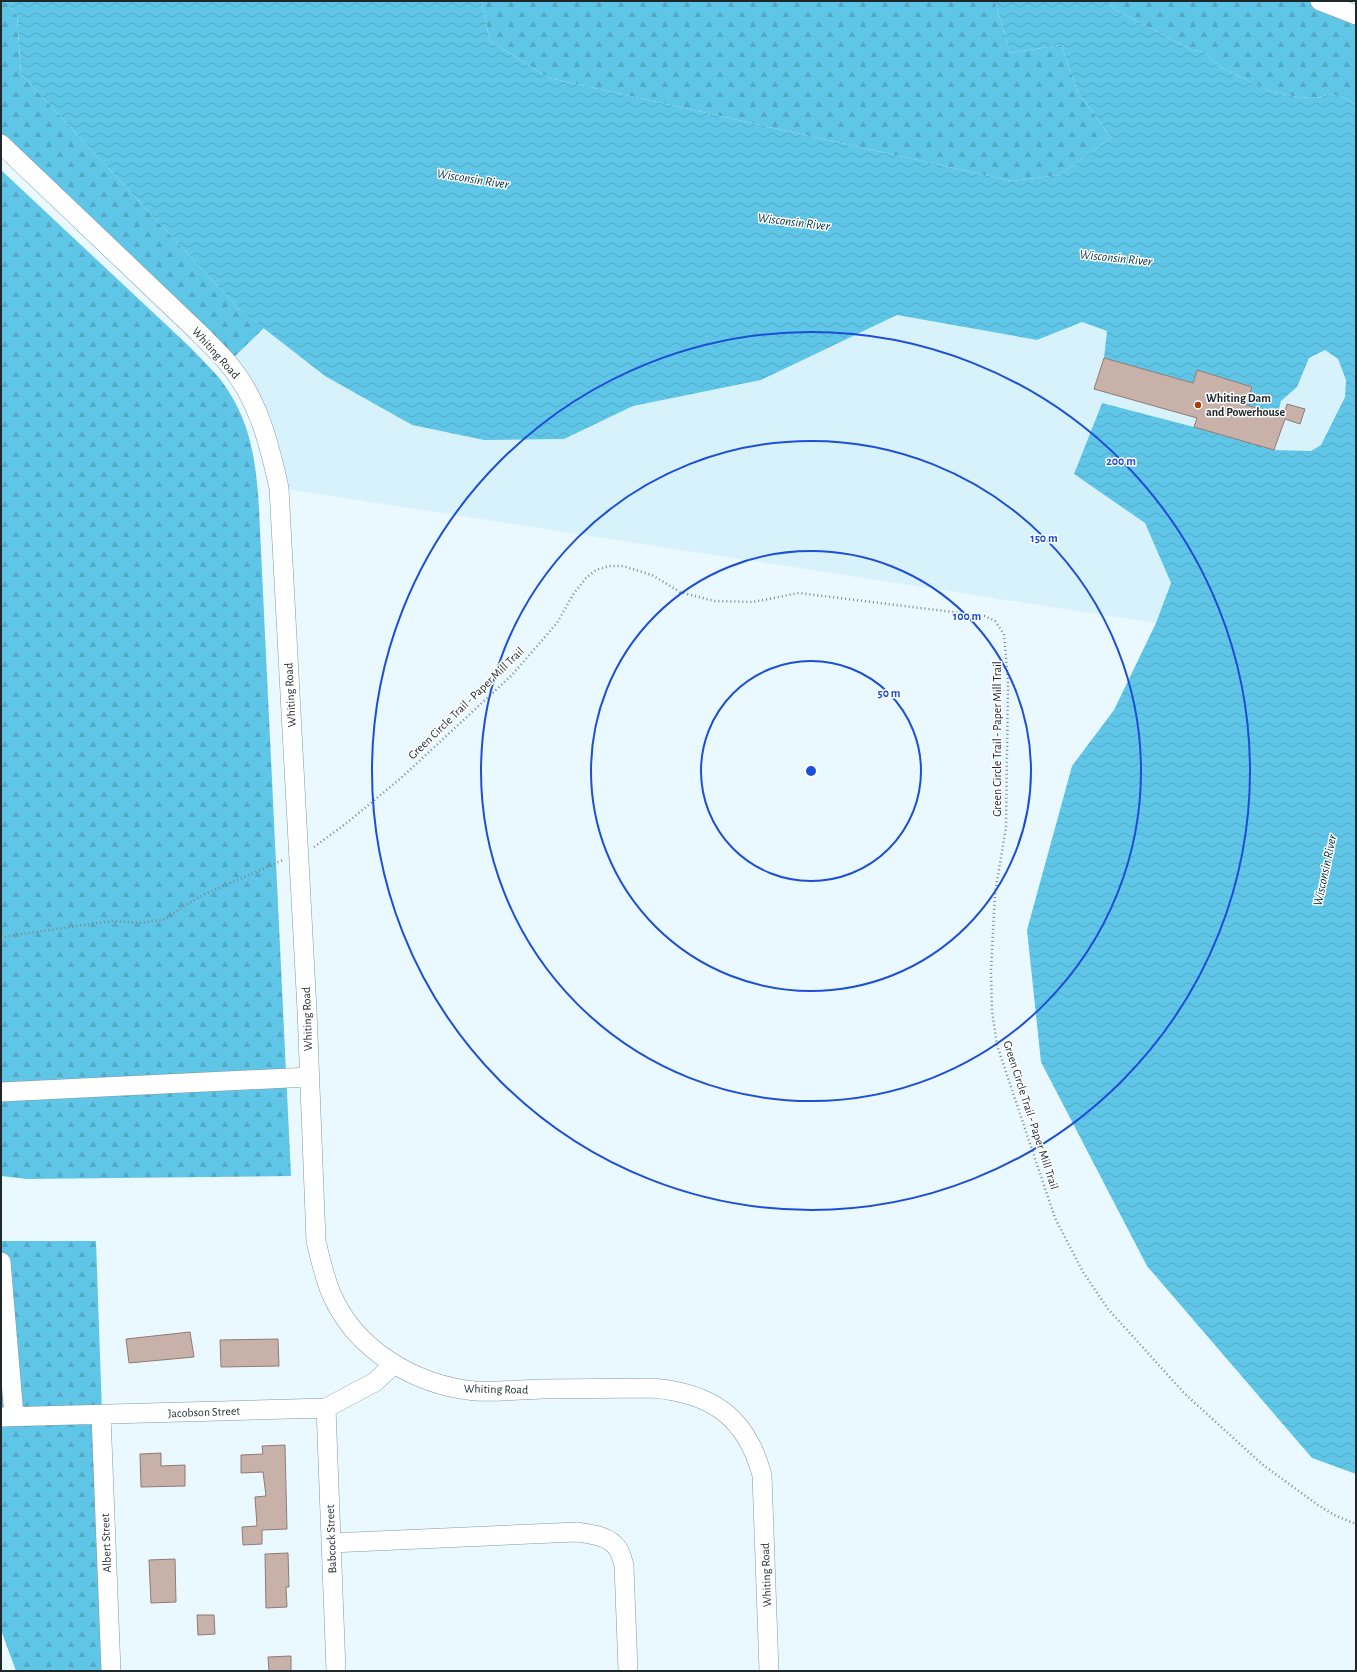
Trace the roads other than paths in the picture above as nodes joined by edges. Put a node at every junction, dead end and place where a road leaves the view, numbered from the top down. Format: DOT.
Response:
graph roads {
  1 [pos="1320,1"];
  2 [pos="1356,15"];
  3 [pos="1,144"];
  4 [pos="309,1077"];
  5 [pos="1,1092"];
  6 [pos="1,1262"];
  7 [pos="394,1364"];
  8 [pos="326,1408"];
  9 [pos="102,1415"];
  10 [pos="8,1416"];
  11 [pos="331,1543"];
  12 [pos="111,1671"];
  13 [pos="336,1671"];
  14 [pos="628,1671"];
  15 [pos="770,1671"];
  1 -- 2 [label="street"];
  3 -- 4 [label="street, Whiting Road"];
  4 -- 5 [label="street"];
  4 -- 7 [label="street, Whiting Road"];
  6 -- 10 [label="street"];
  7 -- 8 [label="street, Jacobson Street"];
  7 -- 15 [label="street, Whiting Road"];
  8 -- 9 [label="street, Jacobson Street"];
  8 -- 11 [label="street, Babcock Street"];
  9 -- 10 [label="street, Jacobson Street"];
  9 -- 12 [label="street, Albert Street"];
  11 -- 13 [label="street, Babcock Street"];
  11 -- 14 [label="street"];
}
